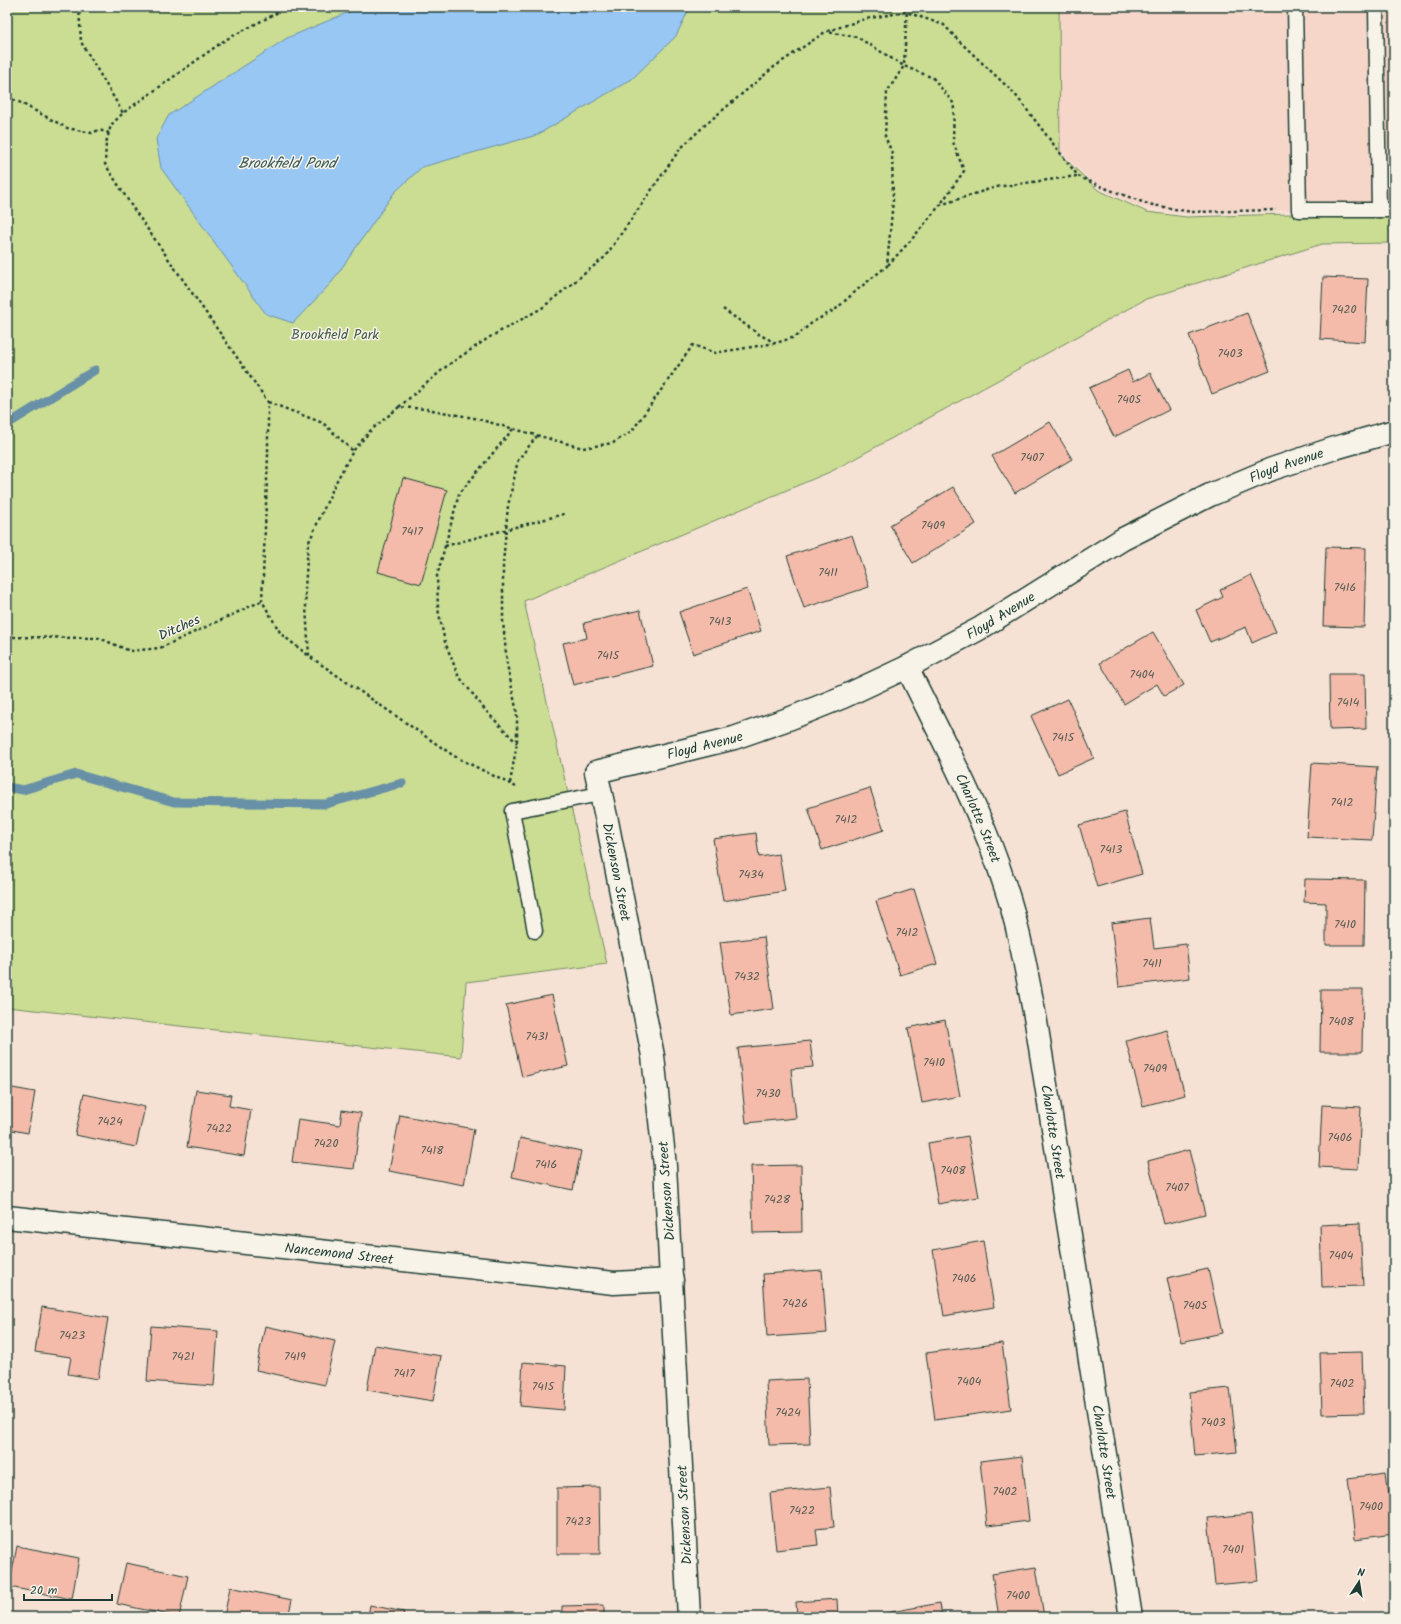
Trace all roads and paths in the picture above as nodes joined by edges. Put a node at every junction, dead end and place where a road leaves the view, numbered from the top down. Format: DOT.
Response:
graph roads {
  1 [pos="79,7"];
  2 [pos="288,7"];
  3 [pos="907,7"];
  4 [pos="1295,7"];
  5 [pos="1376,7"];
  6 [pos="906,12"];
  7 [pos="825,32"];
  8 [pos="904,66"];
  9 [pos="7,99"];
  10 [pos="123,113"];
  11 [pos="109,133"];
  12 [pos="1078,176"];
  13 [pos="940,205"];
  14 [pos="1299,210"];
  15 [pos="1379,210"];
  16 [pos="1394,210"];
  17 [pos="888,266"];
  18 [pos="723,310"];
  19 [pos="776,343"];
  20 [pos="268,402"];
  21 [pos="399,407"];
  22 [pos="513,429"];
  23 [pos="1394,431"];
  24 [pos="537,436"];
  25 [pos="353,451"];
  26 [pos="564,514"];
  27 [pos="506,529"];
  28 [pos="446,546"];
  29 [pos="262,602"];
  30 [pos="7,637"];
  31 [pos="309,656"];
  32 [pos="907,667"];
  33 [pos="517,743"];
  34 [pos="596,772"];
  35 [pos="510,783"];
  36 [pos="600,794"];
  37 [pos="546,804"];
  38 [pos="535,931"];
  39 [pos="7,1217"];
  40 [pos="672,1280"];
  41 [pos="689,1617"];
  42 [pos="1131,1617"];
  1 -- 10 [label="path"];
  2 -- 10 [label="path"];
  3 -- 6 [label="path"];
  4 -- 14 [label="lane"];
  5 -- 15 [label="lane"];
  6 -- 7 [label="path"];
  6 -- 8 [label="path"];
  6 -- 12 [label="path"];
  7 -- 8 [label="path"];
  7 -- 21 [label="path"];
  8 -- 13 [label="path"];
  8 -- 17 [label="path"];
  9 -- 11 [label="path"];
  10 -- 11 [label="path"];
  11 -- 20 [label="path"];
  12 -- 13 [label="path"];
  12 -- 14 [label="path"];
  13 -- 17 [label="path"];
  14 -- 15 [label="lane"];
  15 -- 16 [label="lane"];
  17 -- 19 [label="path"];
  18 -- 19 [label="path"];
  19 -- 24 [label="path"];
  20 -- 25 [label="path"];
  20 -- 29 [label="path"];
  21 -- 22 [label="path"];
  21 -- 25 [label="path"];
  22 -- 24 [label="path"];
  22 -- 28 [label="path"];
  23 -- 32 [label="street, Floyd Avenue"];
  24 -- 27 [label="path"];
  25 -- 31 [label="path"];
  26 -- 27 [label="path"];
  27 -- 28 [label="path"];
  27 -- 33 [label="path"];
  28 -- 33 [label="path"];
  29 -- 30 [label="path, Ditches"];
  29 -- 31 [label="path"];
  31 -- 35 [label="path"];
  32 -- 34 [label="street, Floyd Avenue"];
  32 -- 42 [label="street, Charlotte Street"];
  33 -- 35 [label="path"];
  34 -- 36 [label="street, Dickenson Street"];
  35 -- 37 [label="path"];
  36 -- 37 [label="lane"];
  36 -- 40 [label="street, Dickenson Street"];
  37 -- 38 [label="lane"];
  39 -- 40 [label="street, Nancemond Street"];
  40 -- 41 [label="street, Dickenson Street"];
}
